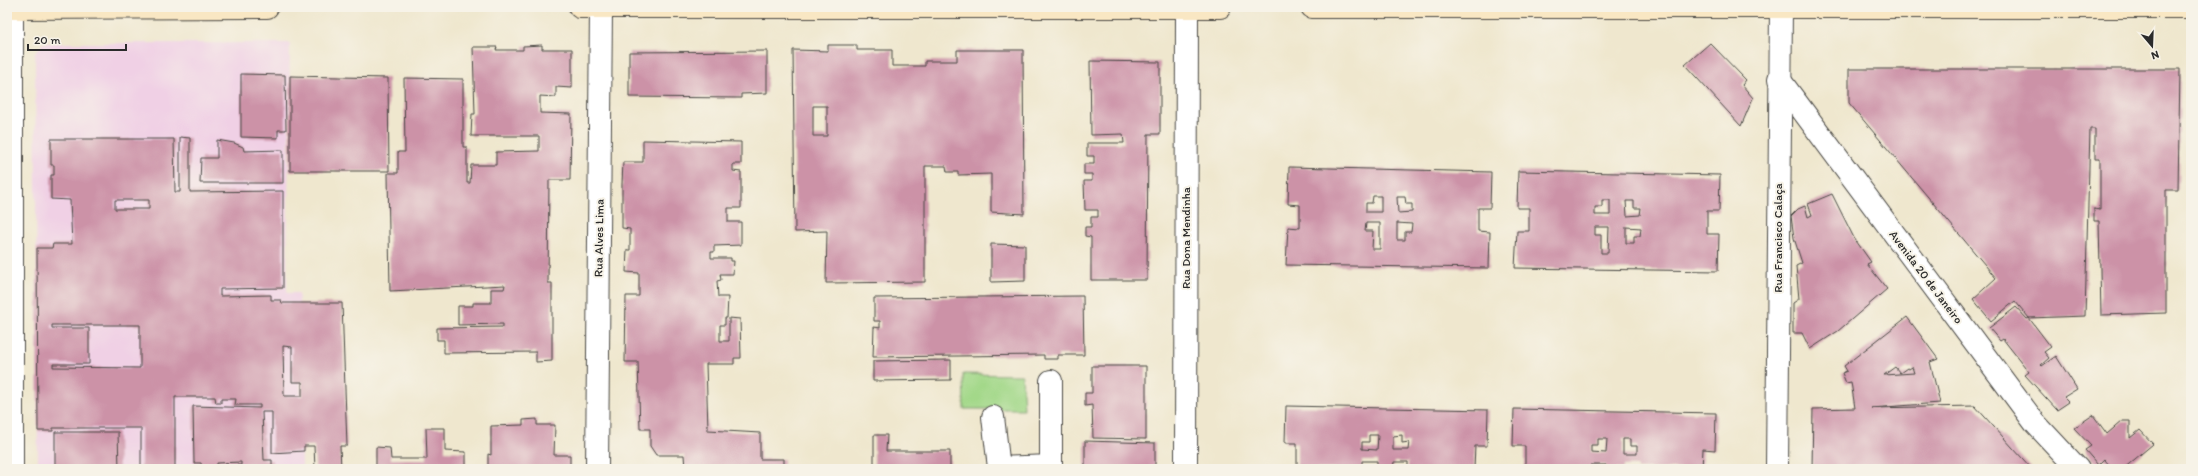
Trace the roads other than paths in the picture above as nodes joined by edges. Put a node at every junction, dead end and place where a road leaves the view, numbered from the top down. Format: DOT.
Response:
graph roads {
  1 [pos="267,7"];
  2 [pos="580,7"];
  3 [pos="601,7"];
  4 [pos="1187,7"];
  5 [pos="1220,7"];
  6 [pos="1312,7"];
  7 [pos="1711,7"];
  8 [pos="1780,7"];
  9 [pos="2191,7"];
  10 [pos="9,8"];
  11 [pos="1779,80"];
  12 [pos="1051,381"];
  13 [pos="993,417"];
  14 [pos="12,469"];
  15 [pos="597,469"];
  16 [pos="1186,469"];
  17 [pos="1777,469"];
  18 [pos="2078,469"];
  1 -- 10 [label="main road"];
  2 -- 3 [label="main road"];
  3 -- 4 [label="main road"];
  3 -- 15 [label="street, Rua Alves Lima"];
  4 -- 5 [label="main road"];
  4 -- 16 [label="street, Rua Dona Mendinha"];
  6 -- 7 [label="main road"];
  7 -- 8 [label="main road"];
  8 -- 9 [label="main road"];
  8 -- 11 [label="street, Rua Francisco Calaça"];
  10 -- 14 [label="street"];
  11 -- 17 [label="street, Rua Francisco Calaça"];
  11 -- 18 [label="street, Avenida 20 de Janeiro"];
  12 -- 13 [label="street"];
}
